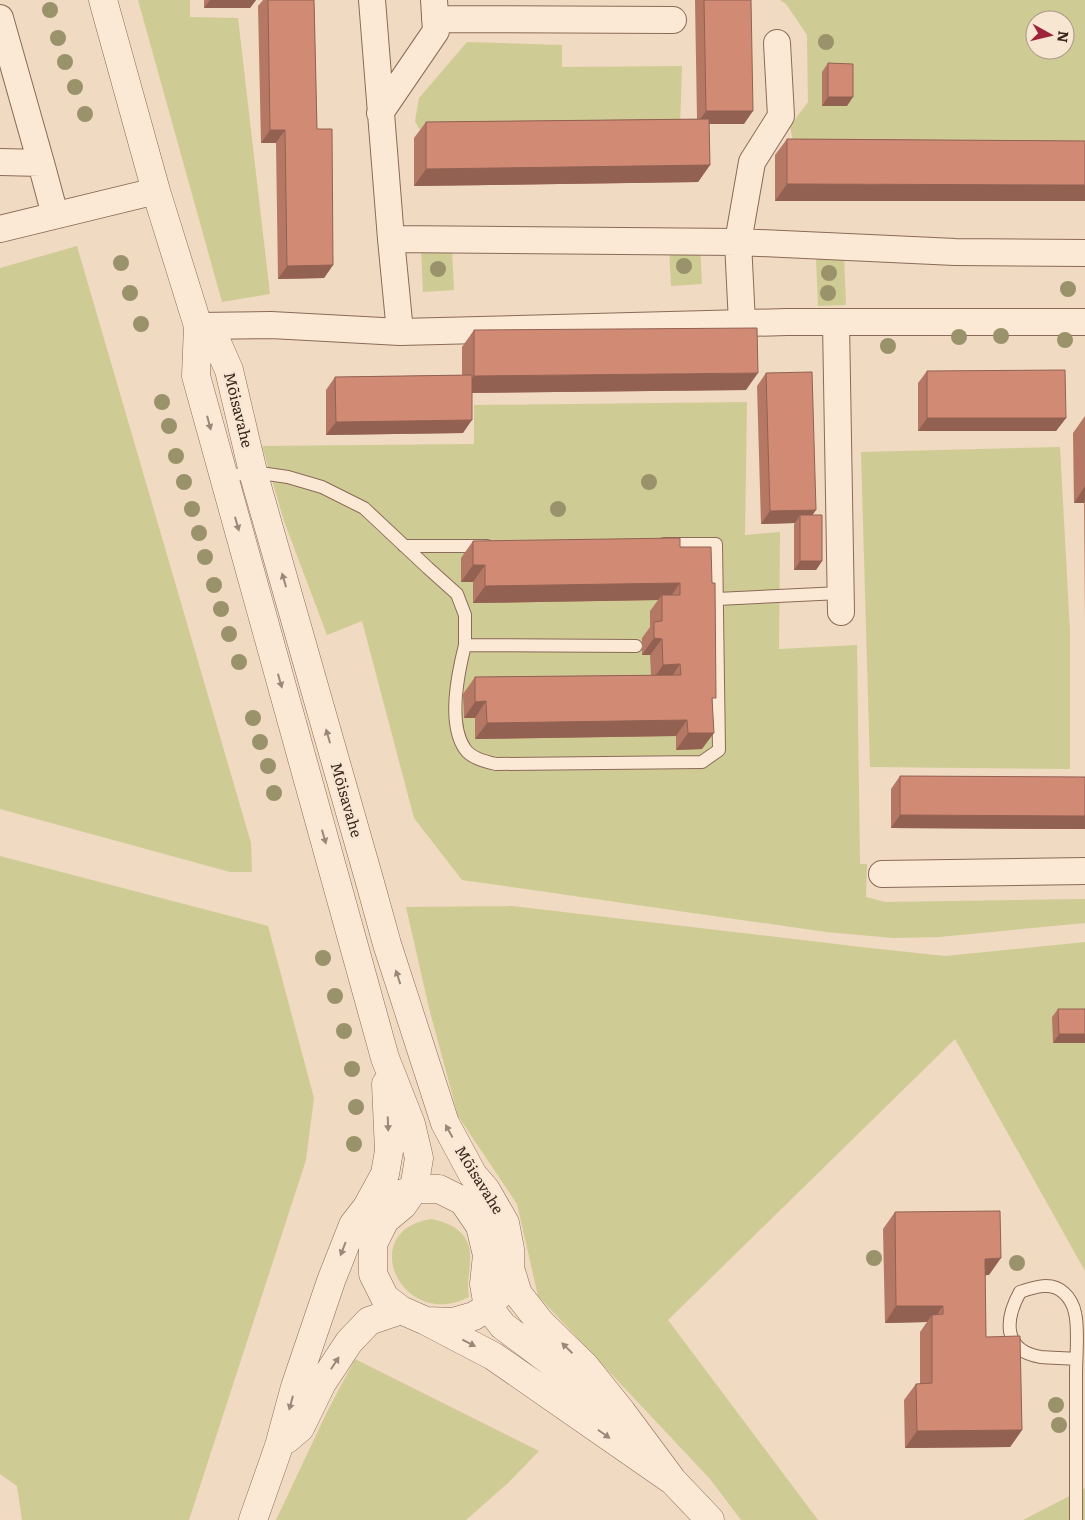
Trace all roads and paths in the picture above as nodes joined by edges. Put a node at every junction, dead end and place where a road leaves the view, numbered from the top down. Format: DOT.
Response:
graph roads {
  1 [pos="103,0"];
  2 [pos="372,0"];
  3 [pos="434,10"];
  4 [pos="0,18"];
  5 [pos="673,20"];
  6 [pos="777,43"];
  7 [pos="380,113"];
  8 [pos="0,162"];
  9 [pos="41,163"];
  10 [pos="156,191"];
  11 [pos="55,214"];
  12 [pos="0,229"];
  13 [pos="391,239"];
  14 [pos="738,242"];
  15 [pos="1085,253"];
  16 [pos="836,322"];
  17 [pos="1085,322"];
  18 [pos="742,323"];
  19 [pos="198,326"];
  20 [pos="400,332"];
  21 [pos="254,472"];
  22 [pos="224,477"];
  23 [pos="648,544"];
  24 [pos="502,545"];
  25 [pos="404,546"];
  26 [pos="717,599"];
  27 [pos="841,602"];
  28 [pos="464,645"];
  29 [pos="636,646"];
  30 [pos="1085,871"];
  31 [pos="882,874"];
  32 [pos="385,1058"];
  33 [pos="414,1189"];
  34 [pos="367,1207"];
  35 [pos="510,1268"];
  36 [pos="488,1307"];
  37 [pos="401,1310"];
  38 [pos="426,1321"];
  39 [pos="1076,1359"];
  40 [pos="622,1411"];
  41 [pos="279,1446"];
  42 [pos="673,1481"];
  43 [pos="253,1520"];
  44 [pos="710,1520"];
  45 [pos="1076,1520"];
  1 -- 10 [label="street, Mõisavahe"];
  2 -- 7 [label="street"];
  3 -- 5 [label="street"];
  3 -- 7 [label="street"];
  4 -- 9 [label="street"];
  6 -- 14 [label="street"];
  7 -- 13 [label="street"];
  8 -- 9 [label="street"];
  9 -- 11 [label="street"];
  10 -- 11 [label="street"];
  10 -- 19 [label="street, Mõisavahe"];
  11 -- 12 [label="street"];
  13 -- 14 [label="street"];
  13 -- 20 [label="street"];
  14 -- 15 [label="street"];
  14 -- 18 [label="street"];
  16 -- 17 [label="street"];
  16 -- 18 [label="street"];
  16 -- 27 [label="street"];
  18 -- 20 [label="street"];
  19 -- 20 [label="street"];
  19 -- 21 [label="street, Mõisavahe"];
  19 -- 22 [label="street, Mõisavahe, one-way"];
  21 -- 22 [label="lane"];
  21 -- 25 [label="lane"];
  35 -- 21 [label="street, Mõisavahe, one-way"];
  22 -- 32 [label="street, Mõisavahe, one-way"];
  23 -- 26 [label="lane"];
  24 -- 25 [label="lane"];
  25 -- 28 [label="lane"];
  26 -- 27 [label="lane"];
  26 -- 28 [label="lane"];
  28 -- 29 [label="lane"];
  30 -- 31 [label="street"];
  32 -- 33 [label="street, Mõisavahe"];
  32 -- 34 [label="street, one-way"];
  33 -- 34 [label="street"];
  33 -- 36 [label="street, Mõisavahe"];
  33 -- 37 [label="street, Mõisavahe"];
  34 -- 41 [label="street, one-way"];
  35 -- 36 [label="street, Mõisavahe"];
  40 -- 35 [label="street, Mõisavahe, one-way"];
  36 -- 38 [label="street, Mõisavahe"];
  36 -- 40 [label="street, Mõisavahe"];
  37 -- 38 [label="street, Mõisavahe"];
  41 -- 37 [label="street, one-way"];
  38 -- 42 [label="street, Mõisavahe, one-way"];
  39 -- 39 [label="lane"];
  39 -- 45 [label="lane"];
  40 -- 42 [label="street, Mõisavahe"];
  41 -- 43 [label="street"];
  42 -- 44 [label="street, Mõisavahe"];
}
